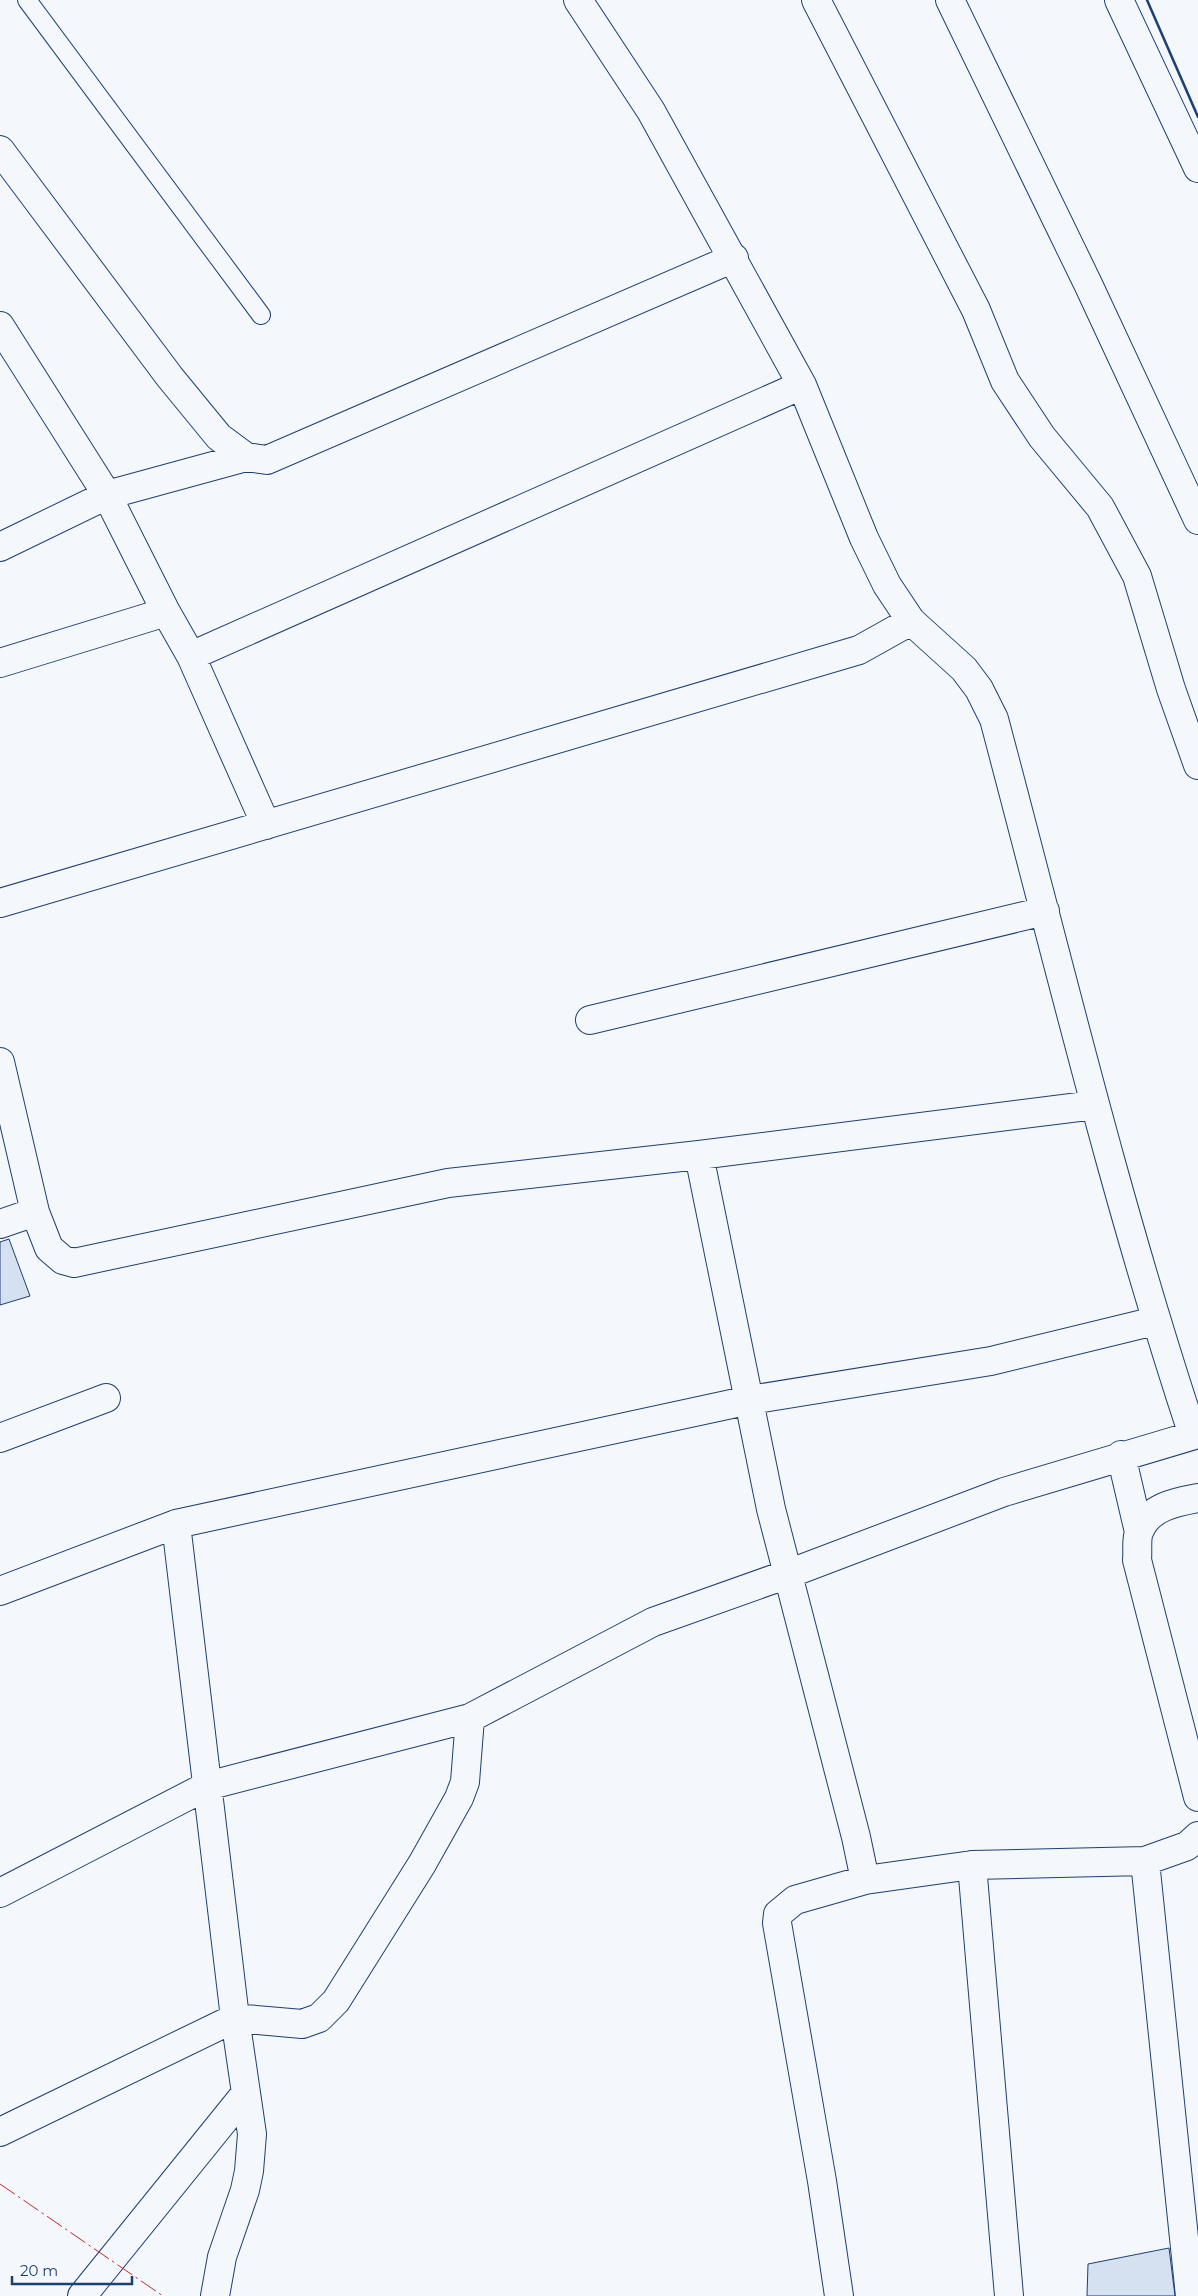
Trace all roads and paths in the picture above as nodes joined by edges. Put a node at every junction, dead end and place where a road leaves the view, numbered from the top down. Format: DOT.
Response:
graph roads {
  1 [pos="27,0"];
  2 [pos="578,0"];
  3 [pos="816,0"];
  4 [pos="950,0"];
  5 [pos="1119,0"];
  6 [pos="0,150"];
  7 [pos="1198,168"];
  8 [pos="734,258"];
  9 [pos="262,315"];
  10 [pos="0,326"];
  11 [pos="802,384"];
  12 [pos="246,457"];
  13 [pos="107,495"];
  14 [pos="1198,520"];
  15 [pos="0,547"];
  16 [pos="166,612"];
  17 [pos="912,621"];
  18 [pos="192,656"];
  19 [pos="0,663"];
  20 [pos="1198,765"];
  21 [pos="266,826"];
  22 [pos="0,904"];
  23 [pos="1045,912"];
  24 [pos="590,1020"];
  25 [pos="1,1067"];
  26 [pos="1095,1105"];
  27 [pos="699,1155"];
  28 [pos="35,1212"];
  29 [pos="0,1224"];
  30 [pos="1156,1321"];
  31 [pos="106,1398"];
  32 [pos="750,1400"];
  33 [pos="1196,1434"];
  34 [pos="0,1438"];
  35 [pos="1121,1455"];
  36 [pos="1198,1498"];
  37 [pos="176,1524"];
  38 [pos="1139,1532"];
  39 [pos="788,1574"];
  40 [pos="0,1591"];
  41 [pos="470,1718"];
  42 [pos="207,1786"];
  43 [pos="1198,1797"];
  44 [pos="1198,1836"];
  45 [pos="1146,1861"];
  46 [pos="972,1865"];
  47 [pos="865,1880"];
  48 [pos="0,1893"];
  49 [pos="235,2018"];
  50 [pos="246,2093"];
  51 [pos="0,2132"];
  52 [pos="82,2296"];
  53 [pos="215,2296"];
  54 [pos="839,2296"];
  55 [pos="1009,2296"];
  56 [pos="1190,2296"];
  1 -- 9 [label="lane"];
  2 -- 8 [label="street"];
  3 -- 20 [label="street"];
  4 -- 14 [label="street"];
  5 -- 7 [label="street"];
  6 -- 12 [label="street"];
  8 -- 11 [label="street"];
  8 -- 12 [label="street"];
  10 -- 13 [label="street"];
  11 -- 17 [label="street"];
  11 -- 18 [label="street"];
  12 -- 13 [label="street"];
  13 -- 15 [label="street"];
  13 -- 16 [label="street"];
  16 -- 18 [label="street"];
  16 -- 19 [label="street"];
  17 -- 21 [label="street"];
  17 -- 23 [label="street"];
  18 -- 21 [label="street"];
  21 -- 22 [label="street"];
  23 -- 24 [label="street"];
  23 -- 26 [label="street"];
  25 -- 28 [label="street"];
  26 -- 27 [label="street"];
  26 -- 30 [label="street"];
  27 -- 28 [label="street"];
  27 -- 32 [label="street"];
  28 -- 29 [label="street"];
  30 -- 32 [label="street"];
  30 -- 33 [label="street"];
  31 -- 34 [label="street"];
  32 -- 37 [label="street"];
  32 -- 39 [label="street"];
  33 -- 35 [label="street"];
  35 -- 38 [label="street"];
  35 -- 39 [label="street"];
  36 -- 38 [label="street"];
  37 -- 40 [label="street"];
  37 -- 42 [label="street"];
  38 -- 43 [label="street"];
  39 -- 41 [label="street"];
  39 -- 47 [label="street"];
  41 -- 42 [label="street"];
  41 -- 49 [label="street"];
  42 -- 48 [label="street"];
  42 -- 49 [label="street"];
  44 -- 45 [label="street"];
  45 -- 46 [label="street"];
  45 -- 56 [label="street"];
  46 -- 47 [label="street"];
  46 -- 55 [label="street"];
  47 -- 54 [label="street"];
  49 -- 50 [label="street"];
  49 -- 51 [label="street"];
  50 -- 52 [label="street"];
  50 -- 53 [label="street"];
}
